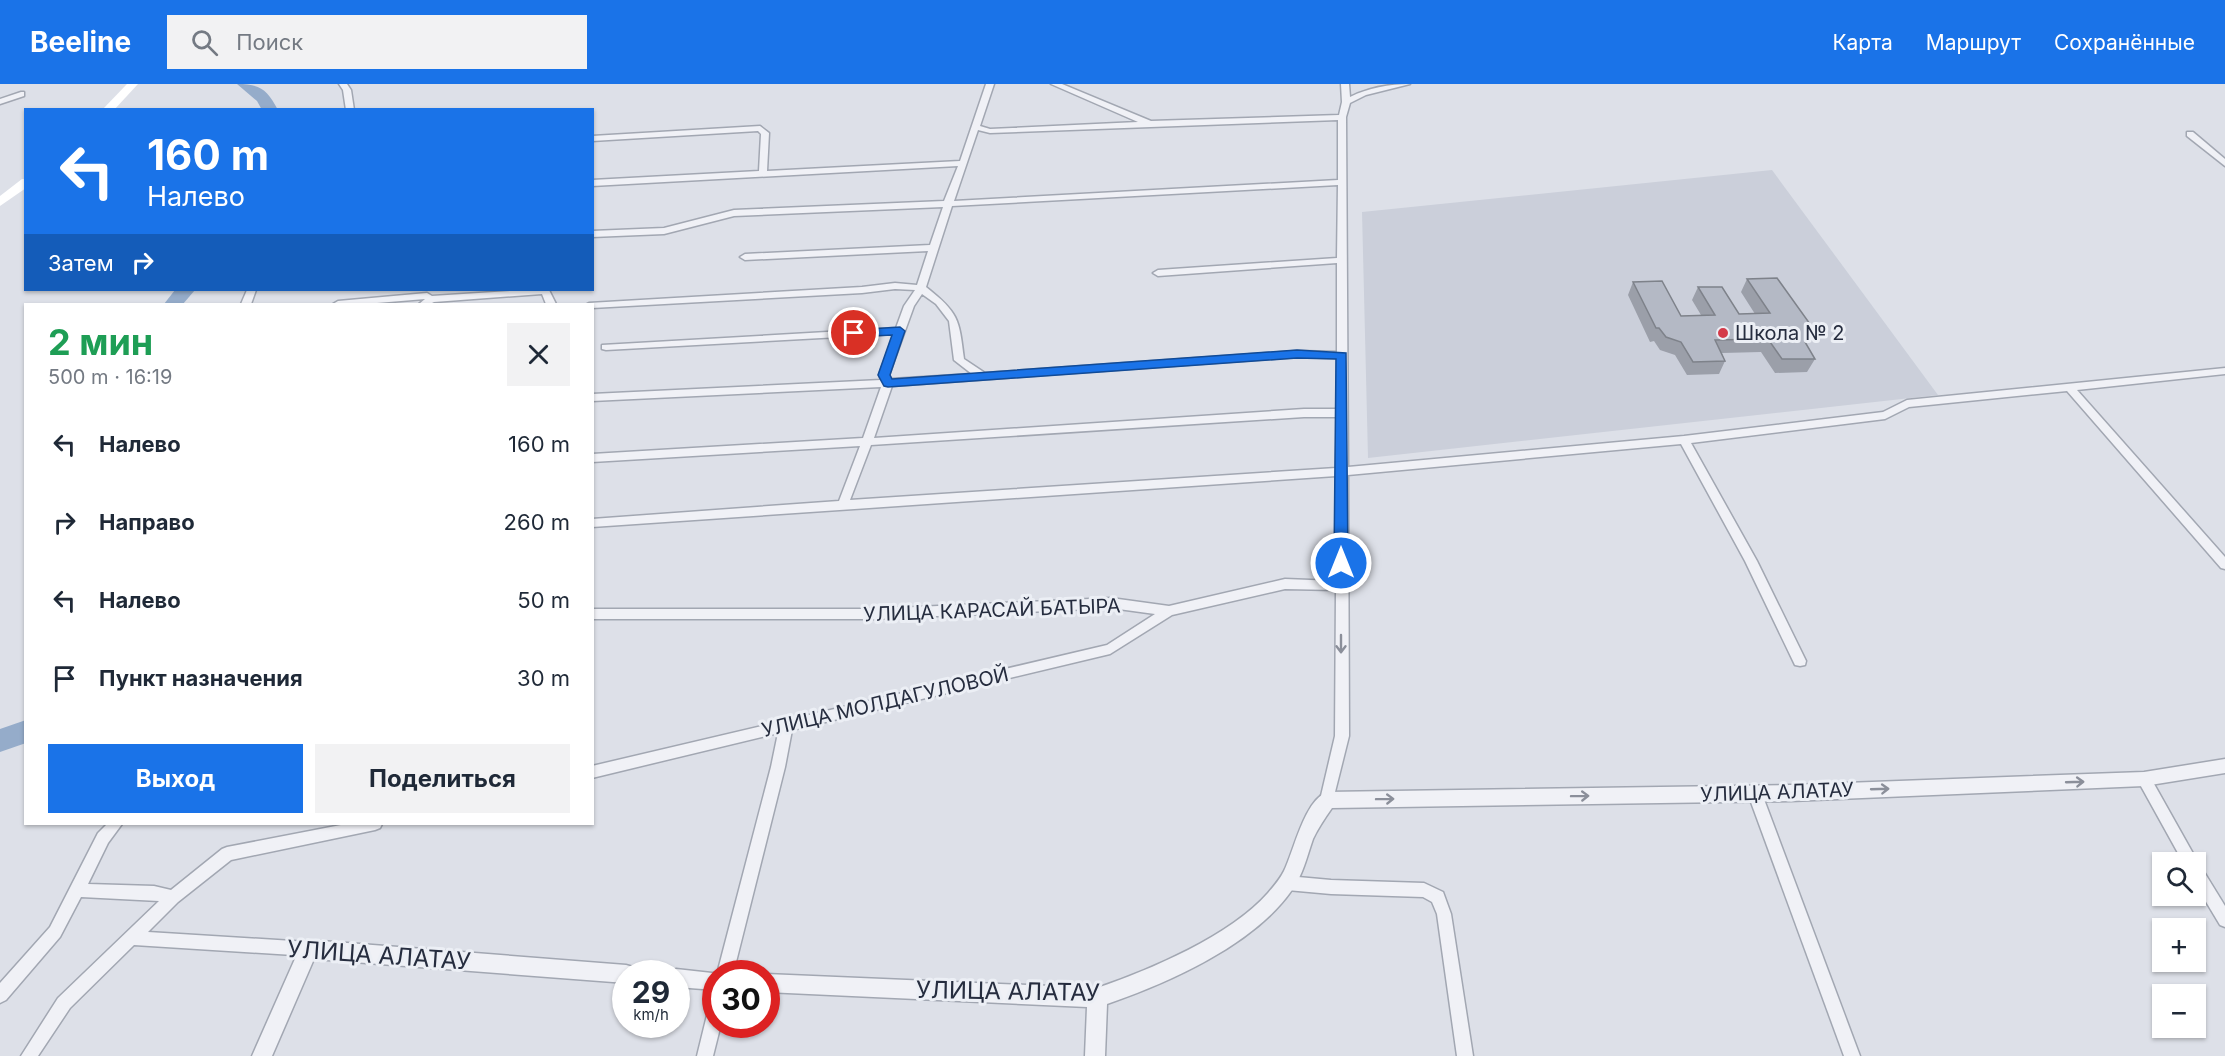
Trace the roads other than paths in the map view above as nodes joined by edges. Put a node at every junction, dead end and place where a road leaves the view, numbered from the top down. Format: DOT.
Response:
graph roads {
  1 [pos="133,84"];
  2 [pos="343,84"];
  3 [pos="990,84"];
  4 [pos="1055,84"];
  5 [pos="1345,84"];
  6 [pos="1406,84"];
  7 [pos="21,94"];
  8 [pos="0,102"];
  9 [pos="1346,102"];
  10 [pos="108,108"];
  11 [pos="350,108"];
  12 [pos="1342,117"];
  13 [pos="1150,124"];
  14 [pos="976,127"];
  15 [pos="2190,134"];
  16 [pos="594,139"];
  17 [pos="963,163"];
  18 [pos="2225,163"];
  19 [pos="763,173"];
  20 [pos="1342,182"];
  21 [pos="594,183"];
  22 [pos="24,184"];
  23 [pos="0,202"];
  24 [pos="948,204"];
  25 [pos="594,234"];
  26 [pos="933,248"];
  27 [pos="745,257"];
  28 [pos="1342,260"];
  29 [pos="1158,273"];
  30 [pos="921,288"];
  31 [pos="545,291"];
  32 [pos="427,298"];
  33 [pos="353,303"];
  34 [pos="594,304"];
  35 [pos="900,331"];
  36 [pos="606,347"];
  37 [pos="1342,355"];
  38 [pos="2225,371"];
  39 [pos="984,377"];
  40 [pos="888,383"];
  41 [pos="2070,388"];
  42 [pos="594,398"];
  43 [pos="1342,413"];
  44 [pos="1684,440"];
  45 [pos="867,442"];
  46 [pos="594,458"];
  47 [pos="1341,472"];
  48 [pos="843,505"];
  49 [pos="594,523"];
  50 [pos="2225,565"];
  51 [pos="1341,586"];
  52 [pos="1169,611"];
  53 [pos="594,614"];
  54 [pos="1800,661"];
  55 [pos="786,726"];
  56 [pos="2225,766"];
  57 [pos="594,772"];
  58 [pos="2144,779"];
  59 [pos="1755,794"];
  60 [pos="1327,800"];
  61 [pos="114,825"];
  62 [pos="370,825"];
  63 [pos="2184,852"];
  64 [pos="1287,883"];
  65 [pos="2206,889"];
  66 [pos="78,890"];
  67 [pos="173,897"];
  68 [pos="2225,920"];
  69 [pos="132,938"];
  70 [pos="309,949"];
  71 [pos="729,960"];
  72 [pos="612,973"];
  73 [pos="780,984"];
  74 [pos="0,995"];
  75 [pos="1097,998"];
  76 [pos="709,1038"];
  77 [pos="29,1056"];
  78 [pos="262,1056"];
  79 [pos="705,1056"];
  80 [pos="1095,1056"];
  81 [pos="1465,1056"];
  82 [pos="1852,1056"];
  1 -- 10 [label="main road"];
  2 -- 11 [label="street"];
  3 -- 14 [label="street"];
  4 -- 13 [label="street"];
  5 -- 9 [label="street"];
  6 -- 9 [label="street"];
  7 -- 8 [label="street"];
  9 -- 12 [label="street"];
  12 -- 13 [label="street"];
  12 -- 20 [label="street"];
  13 -- 14 [label="street"];
  14 -- 17 [label="street"];
  15 -- 18 [label="street"];
  16 -- 19 [label="street"];
  17 -- 19 [label="street"];
  17 -- 24 [label="street"];
  19 -- 21 [label="street"];
  20 -- 24 [label="street"];
  20 -- 28 [label="street"];
  22 -- 23 [label="main road"];
  24 -- 25 [label="street"];
  24 -- 26 [label="street"];
  26 -- 27 [label="street"];
  26 -- 30 [label="street"];
  28 -- 29 [label="street"];
  28 -- 37 [label="street"];
  30 -- 34 [label="street"];
  30 -- 35 [label="street"];
  30 -- 39 [label="street"];
  31 -- 32 [label="street"];
  32 -- 33 [label="street"];
  35 -- 36 [label="street"];
  35 -- 40 [label="street"];
  37 -- 39 [label="street"];
  37 -- 43 [label="street"];
  38 -- 41 [label="street"];
  39 -- 40 [label="street"];
  40 -- 42 [label="street"];
  40 -- 45 [label="street"];
  41 -- 44 [label="street"];
  41 -- 50 [label="street"];
  43 -- 45 [label="street"];
  43 -- 47 [label="street"];
  44 -- 47 [label="street"];
  44 -- 54 [label="street"];
  45 -- 46 [label="street"];
  45 -- 48 [label="street"];
  47 -- 48 [label="street"];
  47 -- 51 [label="street"];
  48 -- 49 [label="street"];
  51 -- 52 [label="street, УЛИЦА КАРАСАЙ БАТЫРА"];
  51 -- 60 [label="street, one-way"];
  52 -- 53 [label="street, УЛИЦА КАРАСАЙ БАТЫРА"];
  52 -- 55 [label="street, УЛИЦА МОЛДАГУЛОВОЙ"];
  55 -- 57 [label="street, УЛИЦА МОЛДАГУЛОВОЙ"];
  55 -- 71 [label="street"];
  56 -- 58 [label="street, УЛИЦА АЛАТАУ"];
  59 -- 58 [label="street, УЛИЦА АЛАТАУ, one-way"];
  58 -- 63 [label="street"];
  60 -- 59 [label="street, УЛИЦА АЛАТАУ, one-way"];
  59 -- 82 [label="street"];
  60 -- 64 [label="street"];
  61 -- 66 [label="street"];
  62 -- 67 [label="street"];
  64 -- 75 [label="street, УЛИЦА АЛАТАУ"];
  64 -- 81 [label="street"];
  65 -- 68 [label="street"];
  66 -- 67 [label="street"];
  66 -- 74 [label="street"];
  67 -- 69 [label="street"];
  69 -- 70 [label="street, УЛИЦА АЛАТАУ"];
  69 -- 77 [label="street"];
  70 -- 72 [label="street, УЛИЦА АЛАТАУ"];
  70 -- 78 [label="street"];
  73 -- 75 [label="street, УЛИЦА АЛАТАУ"];
  75 -- 80 [label="street"];
  76 -- 79 [label="street"];
}
